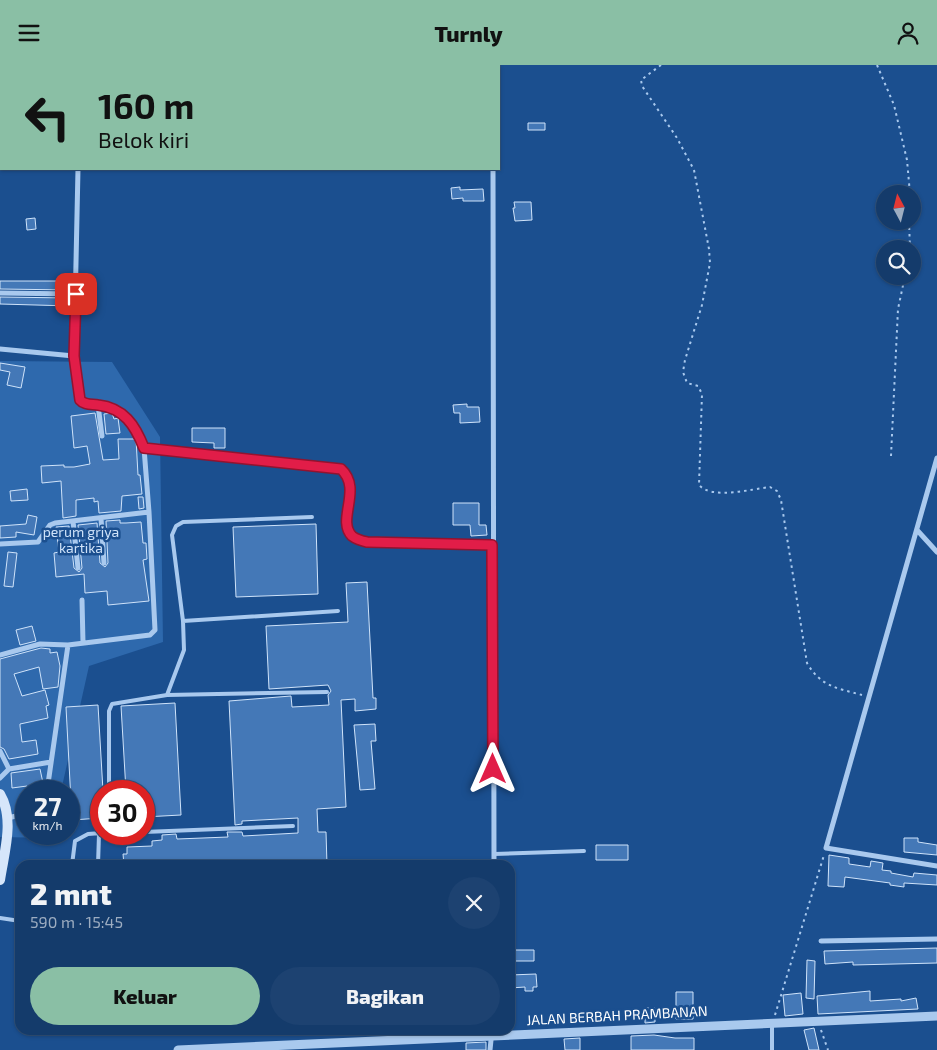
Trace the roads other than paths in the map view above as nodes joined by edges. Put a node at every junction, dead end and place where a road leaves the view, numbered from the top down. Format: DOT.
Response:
graph roads {
  1 [pos="78,170"];
  2 [pos="493,170"];
  3 [pos="0,293"];
  4 [pos="76,294"];
  5 [pos="0,349"];
  6 [pos="74,356"];
  7 [pos="98,405"];
  8 [pos="102,435"];
  9 [pos="144,448"];
  10 [pos="937,458"];
  11 [pos="149,512"];
  12 [pos="312,517"];
  13 [pos="100,518"];
  14 [pos="73,521"];
  15 [pos="917,530"];
  16 [pos="0,544"];
  17 [pos="492,545"];
  18 [pos="937,552"];
  19 [pos="104,563"];
  20 [pos="78,568"];
  21 [pos="82,600"];
  22 [pos="338,611"];
  23 [pos="183,621"];
  24 [pos="82,643"];
  25 [pos="68,645"];
  26 [pos="0,655"];
  27 [pos="327,692"];
  28 [pos="167,695"];
  29 [pos="0,751"];
  30 [pos="51,762"];
  31 [pos="9,769"];
  32 [pos="0,778"];
  33 [pos="49,780"];
  34 [pos="109,780"];
  35 [pos="0,794"];
  36 [pos="15,816"];
  37 [pos="7,818"];
  38 [pos="293,826"];
  39 [pos="155,832"];
  40 [pos="90,834"];
  41 [pos="99,845"];
  42 [pos="584,851"];
  43 [pos="494,854"];
  44 [pos="73,860"];
  45 [pos="98,860"];
  46 [pos="494,860"];
  47 [pos="937,866"];
  48 [pos="0,880"];
  49 [pos="0,918"];
  50 [pos="15,920"];
  51 [pos="937,939"];
  52 [pos="822,941"];
  53 [pos="937,1016"];
  54 [pos="773,1022"];
  55 [pos="515,1032"];
  56 [pos="455,1035"];
  57 [pos="492,1035"];
  58 [pos="178,1050"];
  59 [pos="490,1050"];
  60 [pos="772,1050"];
  1 -- 4 [label="street"];
  2 -- 17 [label="street"];
  3 -- 4 [label="street"];
  4 -- 6 [label="street"];
  5 -- 6 [label="street"];
  6 -- 7 [label="street"];
  7 -- 8 [label="street"];
  7 -- 9 [label="street"];
  9 -- 11 [label="street"];
  9 -- 17 [label="street"];
  10 -- 15 [label="street"];
  11 -- 13 [label="street"];
  11 -- 24 [label="street"];
  12 -- 23 [label="lane"];
  13 -- 14 [label="street"];
  13 -- 19 [label="street"];
  14 -- 16 [label="street"];
  14 -- 20 [label="street"];
  15 -- 18 [label="street"];
  15 -- 47 [label="street"];
  17 -- 43 [label="street"];
  21 -- 24 [label="street"];
  22 -- 23 [label="lane"];
  23 -- 28 [label="lane"];
  24 -- 25 [label="street"];
  25 -- 26 [label="street"];
  25 -- 30 [label="street"];
  27 -- 28 [label="lane"];
  28 -- 34 [label="lane"];
  29 -- 31 [label="street"];
  30 -- 31 [label="street"];
  30 -- 33 [label="street"];
  31 -- 32 [label="street"];
  35 -- 37 [label="main road"];
  36 -- 37 [label="street"];
  37 -- 48 [label="main road"];
  38 -- 39 [label="lane"];
  40 -- 44 [label="lane"];
  41 -- 45 [label="lane"];
  42 -- 43 [label="lane"];
  43 -- 46 [label="street"];
  49 -- 50 [label="lane"];
  51 -- 52 [label="street"];
  53 -- 54 [label="street, JALAN BERBAH PRAMBANAN"];
  54 -- 55 [label="street, JALAN BERBAH PRAMBANAN"];
  54 -- 60 [label="lane"];
  56 -- 58 [label="street, JALAN BERBAH PRAMBANAN"];
  57 -- 59 [label="street"];
}
